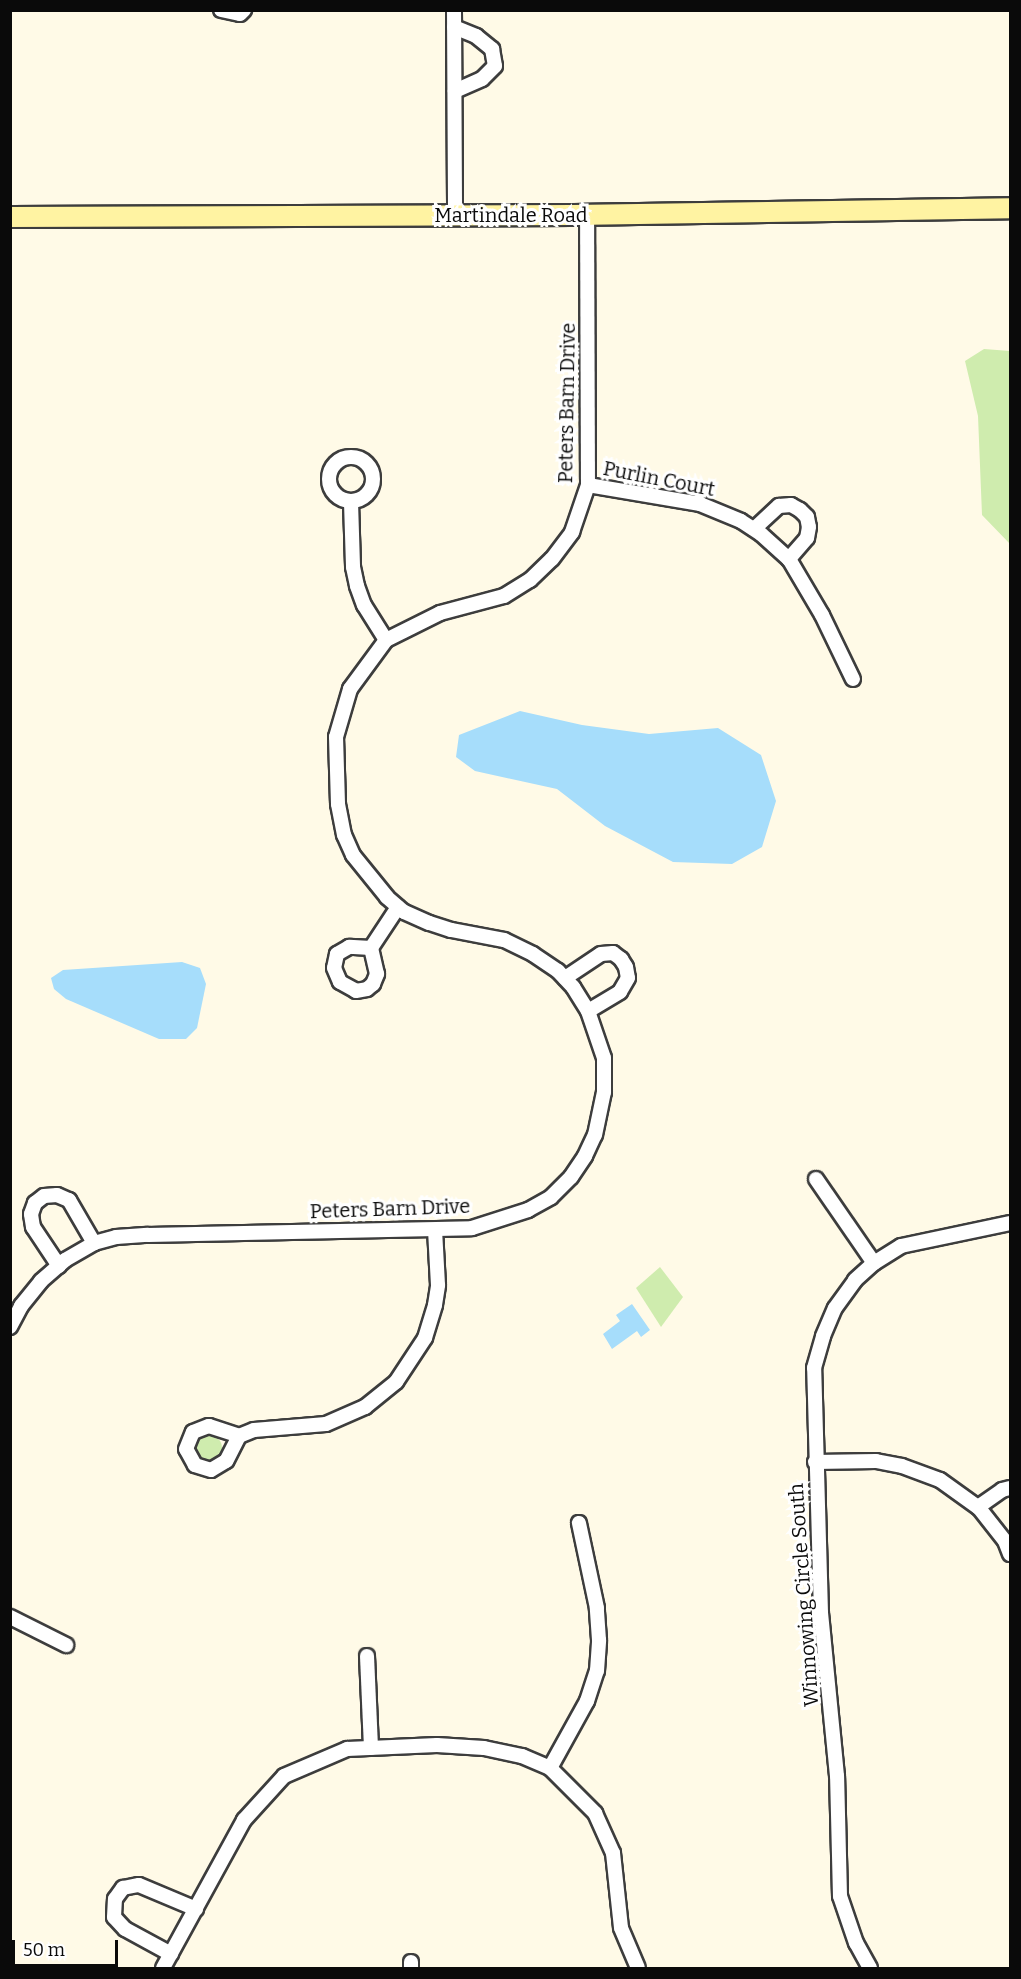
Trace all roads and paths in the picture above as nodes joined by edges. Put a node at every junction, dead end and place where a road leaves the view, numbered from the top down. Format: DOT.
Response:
graph roads {
  1 [pos="221,10"];
  2 [pos="244,10"];
  3 [pos="454,10"];
  4 [pos="454,27"];
  5 [pos="455,91"];
  6 [pos="1011,208"];
  7 [pos="587,214"];
  8 [pos="455,215"];
  9 [pos="10,217"];
  10 [pos="588,485"];
  11 [pos="351,502"];
  12 [pos="754,529"];
  13 [pos="789,560"];
  14 [pos="386,640"];
  15 [pos="853,679"];
  16 [pos="398,907"];
  17 [pos="371,948"];
  18 [pos="565,978"];
  19 [pos="588,1011"];
  20 [pos="816,1179"];
  21 [pos="1011,1223"];
  22 [pos="435,1230"];
  23 [pos="94,1243"];
  24 [pos="874,1263"];
  25 [pos="59,1266"];
  26 [pos="10,1327"];
  27 [pos="239,1436"];
  28 [pos="815,1462"];
  29 [pos="1011,1488"];
  30 [pos="978,1507"];
  31 [pos="579,1523"];
  32 [pos="1007,1537"];
  33 [pos="1011,1554"];
  34 [pos="10,1617"];
  35 [pos="66,1645"];
  36 [pos="367,1656"];
  37 [pos="371,1748"];
  38 [pos="550,1768"];
  39 [pos="196,1909"];
  40 [pos="171,1954"];
  41 [pos="163,1968"];
  42 [pos="638,1968"];
  43 [pos="870,1968"];
  1 -- 2 [label="street"];
  3 -- 4 [label="street"];
  4 -- 5 [label="street"];
  4 -- 5 [label="street"];
  5 -- 8 [label="street"];
  6 -- 7 [label="street, Martindale Road"];
  7 -- 8 [label="street, Martindale Road"];
  7 -- 10 [label="street, Peters Barn Drive"];
  8 -- 9 [label="street, Martindale Road"];
  10 -- 12 [label="street, Purlin Court"];
  10 -- 14 [label="street, Peters Barn Drive"];
  11 -- 14 [label="street"];
  12 -- 13 [label="street, Purlin Court"];
  12 -- 13 [label="street"];
  13 -- 15 [label="street, Purlin Court"];
  14 -- 16 [label="street, Peters Barn Drive"];
  16 -- 17 [label="street"];
  16 -- 18 [label="street, Peters Barn Drive"];
  18 -- 19 [label="street, Peters Barn Drive"];
  18 -- 19 [label="street"];
  19 -- 22 [label="street, Peters Barn Drive"];
  20 -- 24 [label="street"];
  21 -- 24 [label="street, Winnowing Circle South"];
  22 -- 23 [label="street, Peters Barn Drive"];
  22 -- 27 [label="street"];
  23 -- 25 [label="street, Peters Barn Drive"];
  23 -- 25 [label="street"];
  24 -- 28 [label="street, Winnowing Circle South"];
  25 -- 26 [label="street, Peters Barn Drive"];
  28 -- 30 [label="street"];
  28 -- 43 [label="street, Winnowing Circle South"];
  29 -- 30 [label="street"];
  30 -- 32 [label="street"];
  31 -- 38 [label="street"];
  32 -- 33 [label="street"];
  34 -- 35 [label="street"];
  36 -- 37 [label="street"];
  37 -- 38 [label="street"];
  37 -- 39 [label="street"];
  38 -- 42 [label="street"];
  39 -- 40 [label="street"];
  39 -- 40 [label="street"];
  40 -- 41 [label="street"];
}
